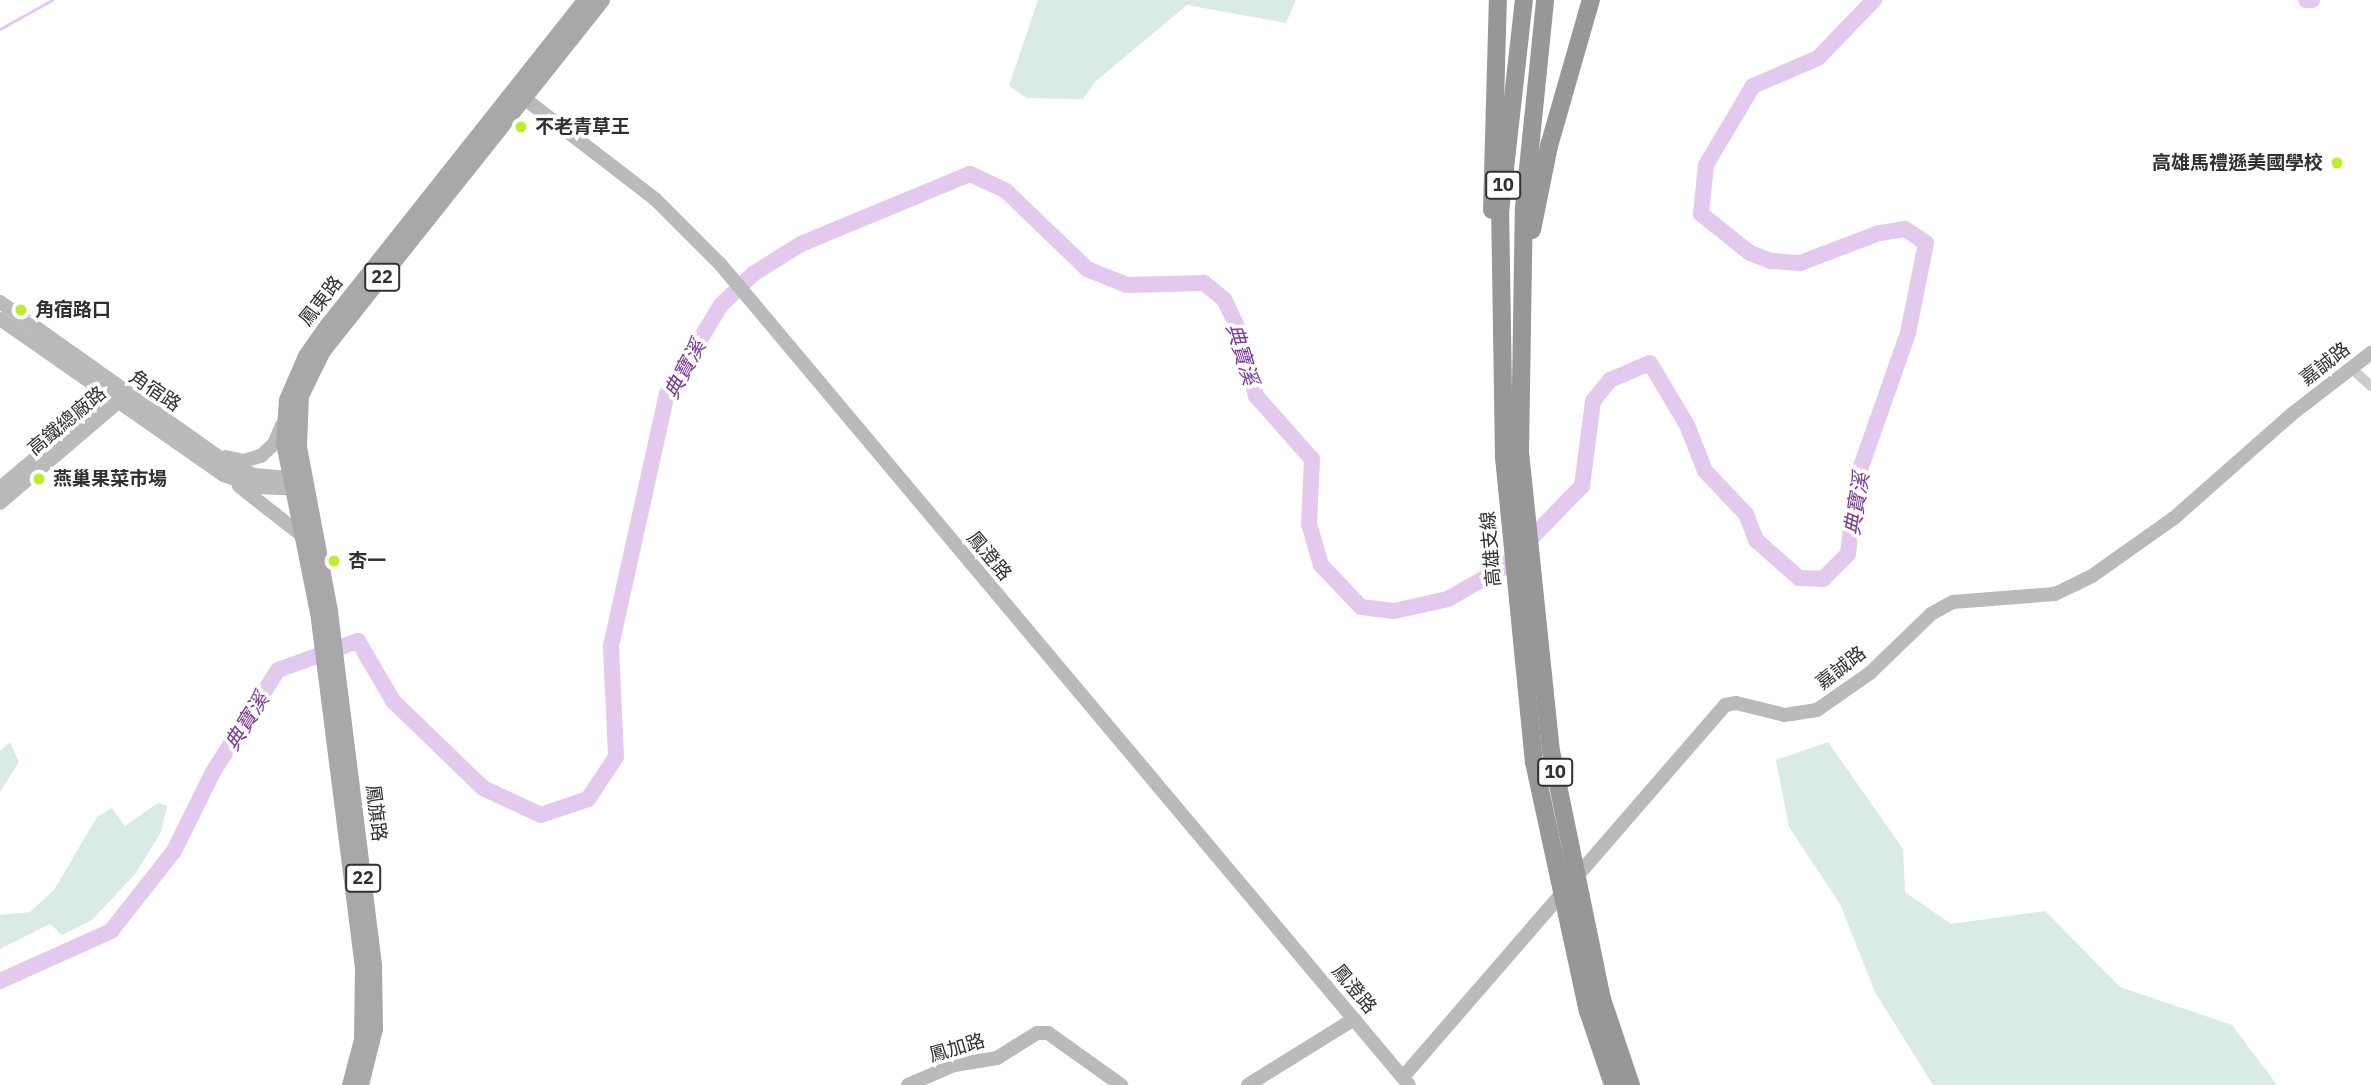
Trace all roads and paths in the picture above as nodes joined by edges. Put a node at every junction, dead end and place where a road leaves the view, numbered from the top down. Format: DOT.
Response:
graph roads {
  1 [pos="586,0"];
  2 [pos="602,0"];
  3 [pos="1498,0"];
  4 [pos="1524,0"];
  5 [pos="1545,0"];
  6 [pos="1591,0"];
  7 [pos="1598,0"];
  8 [pos="1583,33"];
  9 [pos="519,95"];
  10 [pos="1523,274"];
  11 [pos="0,302"];
  12 [pos="0,319"];
  13 [pos="2371,353"];
  14 [pos="2351,368"];
  15 [pos="1502,372"];
  16 [pos="2371,386"];
  17 [pos="118,396"];
  18 [pos="284,419"];
  19 [pos="208,451"];
  20 [pos="1512,454"];
  21 [pos="224,475"];
  22 [pos="298,484"];
  23 [pos="0,488"];
  24 [pos="0,503"];
  25 [pos="303,537"];
  26 [pos="324,612"];
  27 [pos="331,672"];
  28 [pos="1354,1019"];
  29 [pos="1406,1081"];
  30 [pos="350,1085"];
  31 [pos="361,1085"];
  32 [pos="908,1085"];
  33 [pos="1121,1085"];
  34 [pos="1248,1085"];
  35 [pos="1613,1085"];
  36 [pos="1631,1085"];
  1 -- 9 [label="main road, 鳳東路 / 22"];
  2 -- 9 [label="main road, 鳳東路 / 22"];
  3 -- 15 [label="highway"];
  4 -- 15 [label="highway, 高雄支線 / 10"];
  5 -- 10 [label="highway, 高雄支線 / 10"];
  6 -- 8 [label="highway"];
  7 -- 8 [label="highway"];
  8 -- 10 [label="highway"];
  9 -- 18 [label="main road, 鳳東路 / 22"];
  9 -- 22 [label="main road, 鳳東路 / 22"];
  9 -- 28 [label="street, 鳳澄路"];
  10 -- 20 [label="highway, 高雄支線 / 10"];
  11 -- 17 [label="street, 角宿路"];
  12 -- 17 [label="street, 角宿路"];
  13 -- 14 [label="street, 嘉誠路"];
  14 -- 16 [label="street"];
  14 -- 29 [label="street, 嘉誠路"];
  15 -- 20 [label="highway, 高雄支線 / 10"];
  17 -- 19 [label="street, 角宿路"];
  17 -- 21 [label="street, 角宿路"];
  17 -- 23 [label="street, 高鐵總廠路"];
  17 -- 24 [label="street, 高鐵總廠路"];
  18 -- 19 [label="street"];
  18 -- 22 [label="main road, 鳳東路 / 22"];
  19 -- 22 [label="street, 角宿路"];
  20 -- 35 [label="highway, 高雄支線 / 10, bridge"];
  20 -- 36 [label="highway, 高雄支線 / 10, bridge"];
  21 -- 22 [label="street, 角宿路"];
  21 -- 25 [label="street"];
  22 -- 25 [label="main road, 鳳東路 / 22"];
  22 -- 26 [label="main road, 鳳東路 / 22"];
  25 -- 26 [label="main road, 鳳東路 / 22"];
  26 -- 27 [label="main road, 22"];
  27 -- 30 [label="main road, 鳳旗路 / 22"];
  27 -- 31 [label="main road, 鳳旗路 / 22"];
  28 -- 29 [label="street, 鳳澄路"];
  28 -- 34 [label="street"];
  32 -- 33 [label="street, 鳳加路"];
}
